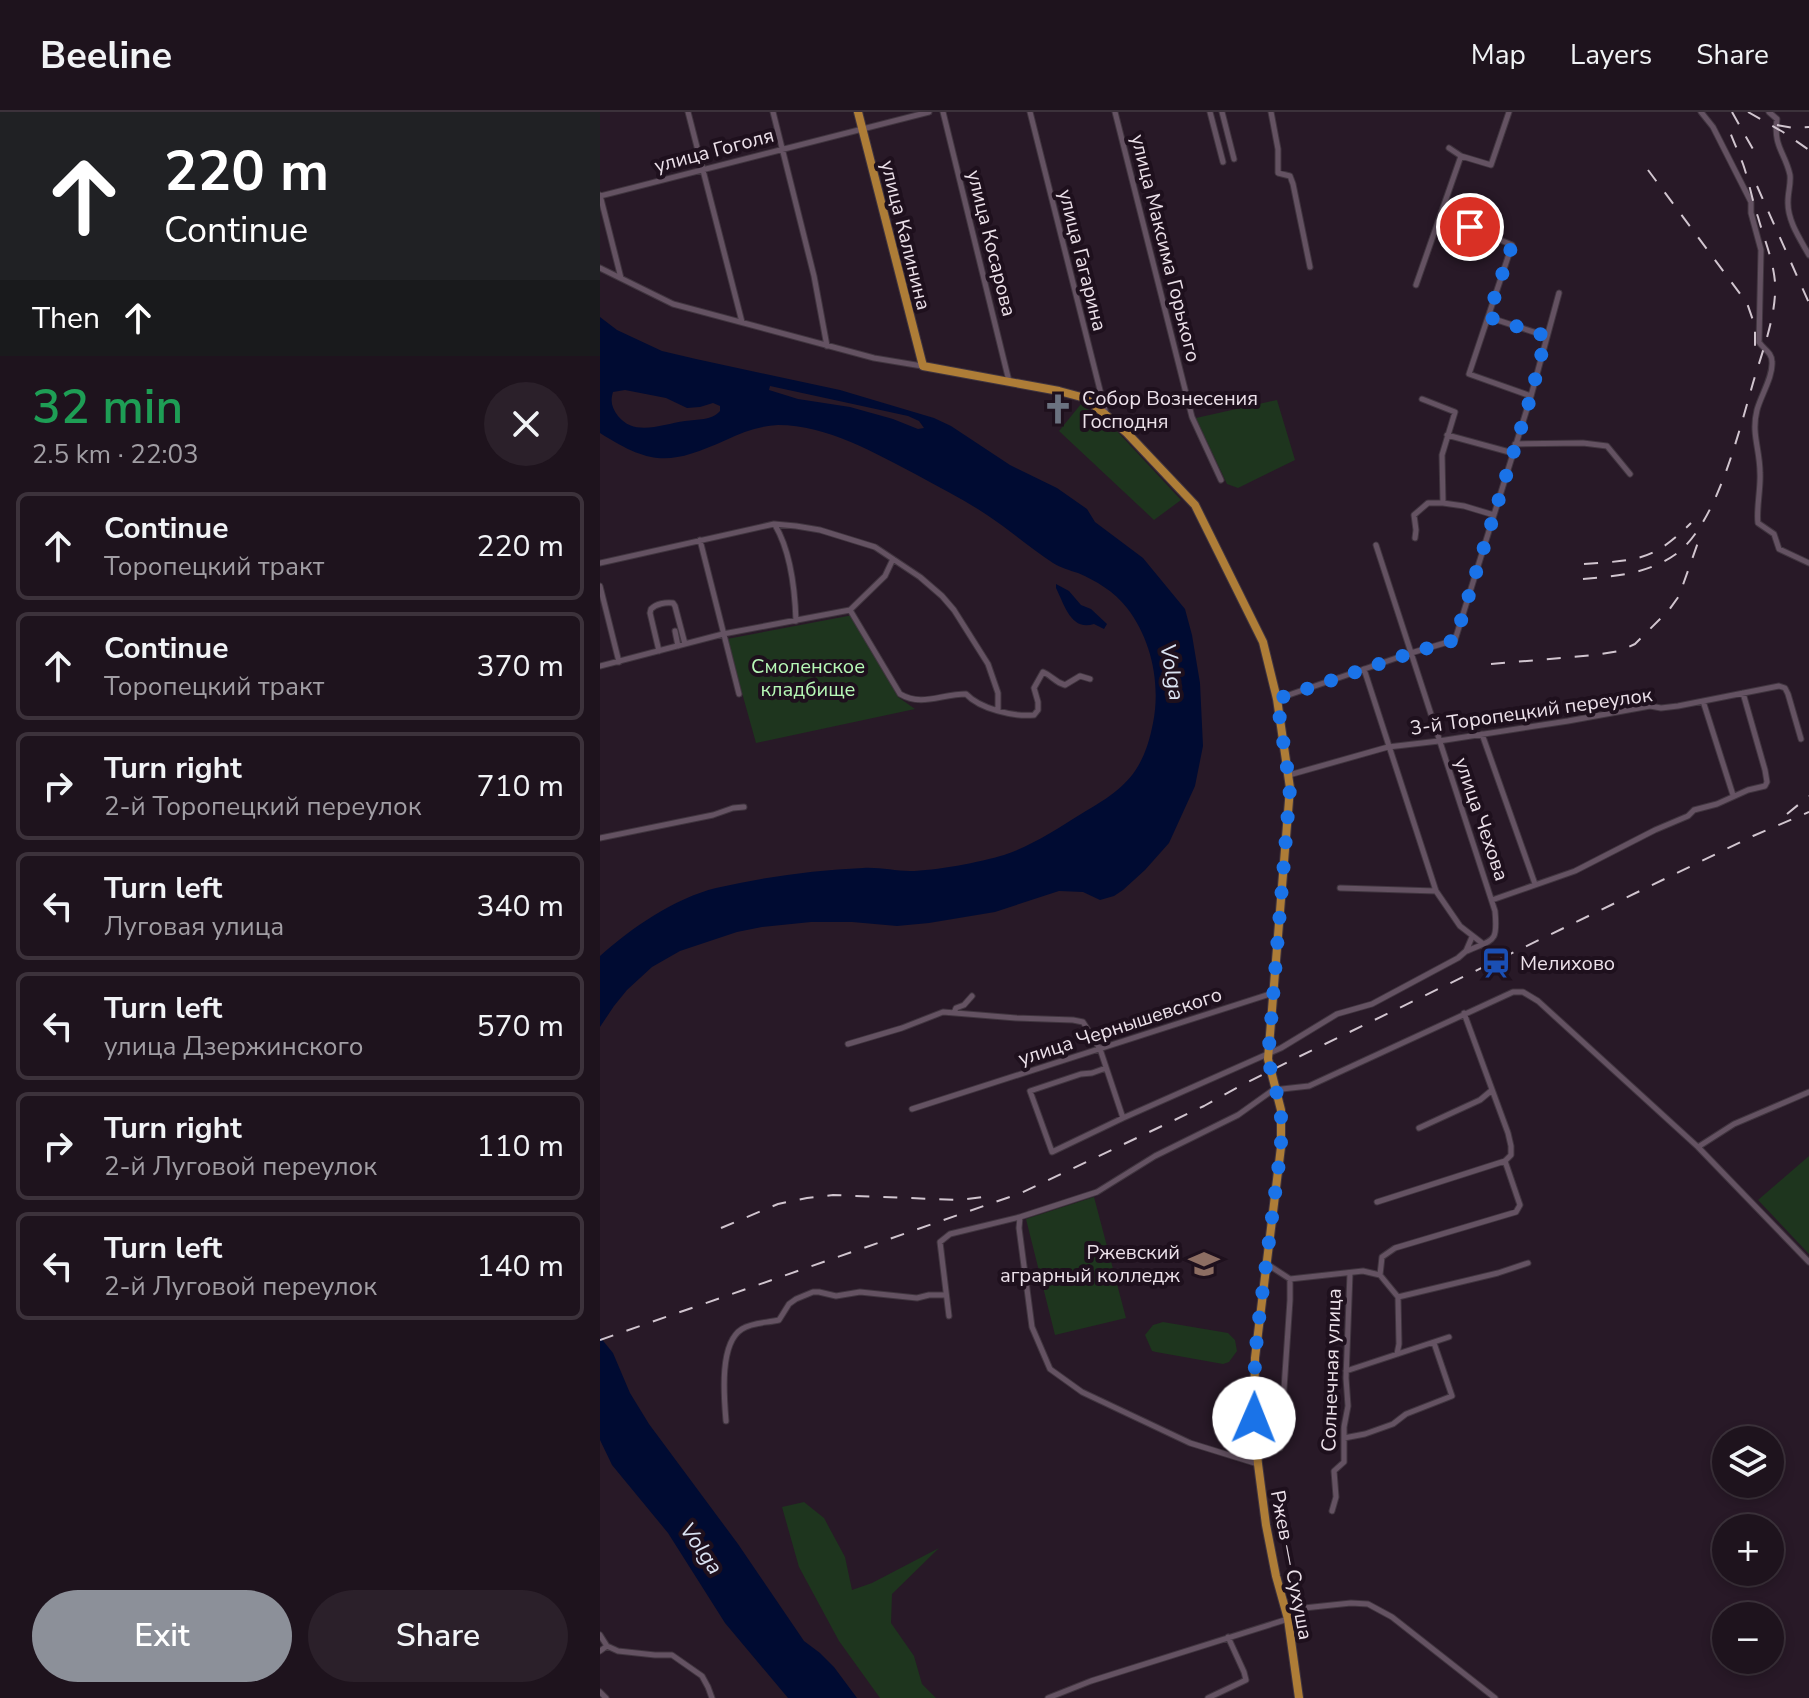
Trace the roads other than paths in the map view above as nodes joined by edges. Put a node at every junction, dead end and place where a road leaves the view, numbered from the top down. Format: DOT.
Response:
graph roads {
  1 [pos="688,112"];
  2 [pos="773,112"];
  3 [pos="858,112"];
  4 [pos="929,112"];
  5 [pos="943,112"];
  6 [pos="1030,112"];
  7 [pos="1115,112"];
  8 [pos="1210,112"];
  9 [pos="1222,112"];
  10 [pos="1271,112"];
  11 [pos="1509,112"];
  12 [pos="1702,112"];
  13 [pos="1769,112"];
  14 [pos="862,129"];
  15 [pos="1449,148"];
  16 [pos="782,149"];
  17 [pos="1461,156"];
  18 [pos="1234,159"];
  19 [pos="1223,162"];
  20 [pos="703,171"];
  21 [pos="600,195"];
  22 [pos="1470,227"];
  23 [pos="1809,255"];
  24 [pos="1310,267"];
  25 [pos="600,268"];
  26 [pos="621,279"];
  27 [pos="1416,285"];
  28 [pos="1559,293"];
  29 [pos="1488,317"];
  30 [pos="742,323"];
  31 [pos="1546,336"];
  32 [pos="827,346"];
  33 [pos="923,366"];
  34 [pos="1010,382"];
  35 [pos="1531,396"];
  36 [pos="1422,399"];
  37 [pos="1106,415"];
  38 [pos="1447,435"];
  39 [pos="1515,444"];
  40 [pos="1513,453"];
  41 [pos="1630,474"];
  42 [pos="1221,480"];
  43 [pos="1443,503"];
  44 [pos="1494,515"];
  45 [pos="774,524"];
  46 [pos="1415,538"];
  47 [pos="700,540"];
  48 [pos="1376,545"];
  49 [pos="893,559"];
  50 [pos="600,563"];
  51 [pos="1809,563"];
  52 [pos="600,586"];
  53 [pos="850,610"];
  54 [pos="796,621"];
  55 [pos="675,631"];
  56 [pos="723,634"];
  57 [pos="682,645"];
  58 [pos="659,651"];
  59 [pos="1411,653"];
  60 [pos="619,662"];
  61 [pos="600,666"];
  62 [pos="1364,669"];
  63 [pos="1090,679"];
  64 [pos="1743,693"];
  65 [pos="739,694"];
  66 [pos="1277,699"];
  67 [pos="1703,701"];
  68 [pos="998,710"];
  69 [pos="1482,734"];
  70 [pos="1801,739"];
  71 [pos="1439,741"];
  72 [pos="1388,747"];
  73 [pos="1289,775"];
  74 [pos="1733,795"];
  75 [pos="744,807"];
  76 [pos="600,838"];
  77 [pos="1535,884"];
  78 [pos="1340,888"];
  79 [pos="1436,891"];
  80 [pos="1492,900"];
  81 [pos="1472,937"];
  82 [pos="1483,944"];
  83 [pos="1466,951"];
  84 [pos="1273,993"];
  85 [pos="972,996"];
  86 [pos="954,1013"];
  87 [pos="1464,1013"];
  88 [pos="848,1044"];
  89 [pos="1100,1049"];
  90 [pos="1268,1054"];
  91 [pos="1106,1068"];
  92 [pos="1276,1089"];
  93 [pos="1492,1090"];
  94 [pos="1809,1092"];
  95 [pos="912,1109"];
  96 [pos="1123,1118"];
  97 [pos="1419,1128"];
  98 [pos="1698,1147"];
  99 [pos="1505,1161"];
  100 [pos="1377,1202"];
  101 [pos="1020,1217"];
  102 [pos="1809,1262"];
  103 [pos="1528,1263"];
  104 [pos="1267,1264"];
  105 [pos="1350,1273"];
  106 [pos="1380,1275"];
  107 [pos="1290,1279"];
  108 [pos="946,1295"];
  109 [pos="1398,1297"];
  110 [pos="949,1316"];
  111 [pos="1449,1337"];
  112 [pos="1434,1343"];
  113 [pos="1397,1355"];
  114 [pos="1346,1371"];
  115 [pos="726,1421"];
  116 [pos="1344,1438"];
  117 [pos="1280,1448"];
  118 [pos="1258,1464"];
  119 [pos="1332,1511"];
  120 [pos="1286,1614"];
  121 [pos="600,1635"];
  122 [pos="1228,1637"];
  123 [pos="607,1646"];
  124 [pos="600,1651"];
  125 [pos="600,1692"];
  126 [pos="606,1698"];
  127 [pos="712,1698"];
  128 [pos="1050,1698"];
  129 [pos="1208,1698"];
  130 [pos="1299,1698"];
  131 [pos="1495,1698"];
  1 -- 20 [label="street"];
  2 -- 16 [label="street"];
  3 -- 14 [label="main road, улица Калинина"];
  4 -- 14 [label="street, улица Гоголя"];
  5 -- 34 [label="street, улица Косарова"];
  6 -- 37 [label="street, улица Гагарина"];
  7 -- 42 [label="street, улица Максима Горького"];
  8 -- 19 [label="street"];
  9 -- 18 [label="street"];
  10 -- 24 [label="street"];
  11 -- 17 [label="street"];
  12 -- 51 [label="street"];
  13 -- 23 [label="street"];
  14 -- 16 [label="street, улица Гоголя"];
  14 -- 33 [label="main road, улица Калинина"];
  15 -- 17 [label="street"];
  16 -- 20 [label="street, улица Гоголя"];
  16 -- 32 [label="street"];
  17 -- 27 [label="street"];
  20 -- 21 [label="street, улица Гоголя"];
  20 -- 30 [label="street"];
  21 -- 26 [label="street"];
  22 -- 29 [label="street"];
  25 -- 26 [label="street"];
  26 -- 30 [label="street"];
  28 -- 31 [label="street"];
  29 -- 31 [label="street"];
  29 -- 35 [label="street"];
  30 -- 32 [label="street"];
  31 -- 35 [label="street"];
  32 -- 33 [label="street"];
  33 -- 34 [label="main road, Ржев — Сухуша"];
  34 -- 37 [label="main road, Ржев — Сухуша"];
  35 -- 39 [label="street"];
  36 -- 38 [label="street"];
  37 -- 66 [label="main road, Ржев — Сухуша"];
  38 -- 40 [label="street"];
  38 -- 43 [label="street"];
  39 -- 40 [label="street"];
  39 -- 41 [label="street"];
  40 -- 44 [label="street"];
  43 -- 44 [label="street"];
  43 -- 46 [label="street"];
  44 -- 59 [label="street"];
  45 -- 47 [label="street"];
  45 -- 49 [label="street"];
  45 -- 54 [label="street"];
  47 -- 50 [label="street"];
  47 -- 56 [label="street"];
  48 -- 59 [label="street, улица Чехова"];
  49 -- 53 [label="street"];
  49 -- 68 [label="street"];
  52 -- 60 [label="street"];
  53 -- 54 [label="street"];
  53 -- 68 [label="street"];
  54 -- 56 [label="street"];
  55 -- 57 [label="street"];
  56 -- 57 [label="street"];
  56 -- 65 [label="street"];
  57 -- 58 [label="street"];
  57 -- 58 [label="street"];
  58 -- 60 [label="street"];
  59 -- 62 [label="street"];
  59 -- 71 [label="street, улица Чехова"];
  60 -- 61 [label="street"];
  62 -- 66 [label="street"];
  62 -- 72 [label="street"];
  63 -- 68 [label="street"];
  64 -- 67 [label="street, 3-й Торопецкий переулок"];
  64 -- 70 [label="street, 3-й Торопецкий переулок"];
  64 -- 74 [label="street"];
  66 -- 73 [label="main road, Ржев — Сухуша"];
  67 -- 69 [label="street, 3-й Торопецкий переулок"];
  67 -- 74 [label="street"];
  69 -- 71 [label="street, 3-й Торопецкий переулок"];
  69 -- 77 [label="street"];
  71 -- 72 [label="street, 3-й Торопецкий переулок"];
  71 -- 80 [label="street, улица Чехова"];
  72 -- 73 [label="street, 3-й Торопецкий переулок"];
  72 -- 79 [label="street"];
  73 -- 84 [label="main road, Ржев — Сухуша"];
  74 -- 77 [label="street"];
  75 -- 76 [label="street"];
  77 -- 80 [label="street"];
  78 -- 79 [label="street"];
  79 -- 81 [label="street"];
  80 -- 82 [label="street, улица Чехова"];
  81 -- 82 [label="street"];
  81 -- 83 [label="street"];
  82 -- 83 [label="street"];
  83 -- 90 [label="street"];
  84 -- 89 [label="street, улица Чернышевского"];
  84 -- 90 [label="main road, Ржев — Сухуша"];
  85 -- 86 [label="street"];
  86 -- 88 [label="street"];
  86 -- 89 [label="street"];
  87 -- 92 [label="street"];
  87 -- 93 [label="street"];
  87 -- 98 [label="street"];
  89 -- 91 [label="street"];
  89 -- 95 [label="street, улица Чернышевского"];
  90 -- 92 [label="main road, Ржев — Сухуша"];
  90 -- 96 [label="street"];
  91 -- 96 [label="street"];
  91 -- 96 [label="street"];
  92 -- 101 [label="street"];
  92 -- 104 [label="main road, Ржев — Сухуша"];
  93 -- 97 [label="street"];
  93 -- 99 [label="street"];
  94 -- 98 [label="street"];
  98 -- 102 [label="street"];
  99 -- 100 [label="street"];
  99 -- 106 [label="street"];
  101 -- 108 [label="street"];
  101 -- 118 [label="street"];
  103 -- 109 [label="street"];
  104 -- 107 [label="street"];
  104 -- 118 [label="main road, Ржев — Сухуша"];
  105 -- 106 [label="street"];
  105 -- 107 [label="street"];
  105 -- 114 [label="street, Солнечная улица"];
  106 -- 109 [label="street"];
  107 -- 117 [label="street"];
  108 -- 110 [label="street"];
  108 -- 115 [label="street"];
  109 -- 113 [label="street"];
  111 -- 112 [label="street"];
  112 -- 113 [label="street"];
  112 -- 116 [label="street"];
  113 -- 114 [label="street"];
  114 -- 116 [label="street, Солнечная улица"];
  116 -- 119 [label="street, Солнечная улица"];
  118 -- 120 [label="main road, Ржев — Сухуша"];
  120 -- 122 [label="street"];
  120 -- 130 [label="main road, Ржев — Сухуша"];
  120 -- 131 [label="street"];
  121 -- 123 [label="street"];
  122 -- 128 [label="street"];
  122 -- 129 [label="street"];
  123 -- 124 [label="street"];
  123 -- 127 [label="street"];
  125 -- 126 [label="street"];
}
